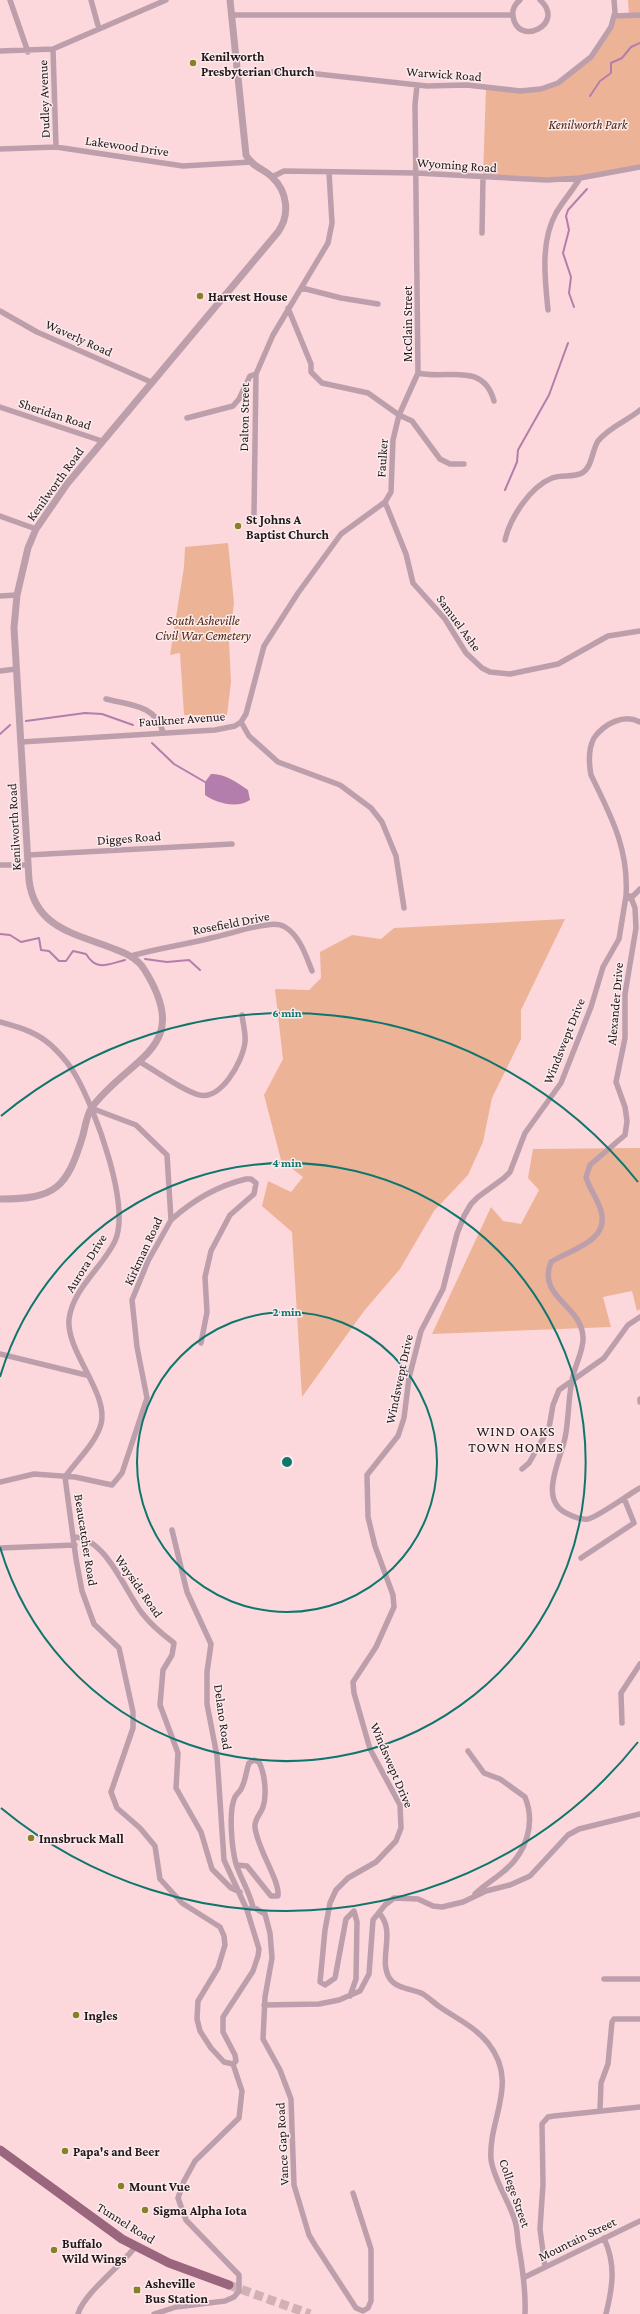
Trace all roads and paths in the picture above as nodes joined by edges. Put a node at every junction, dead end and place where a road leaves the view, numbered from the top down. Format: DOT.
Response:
graph roads {
  1 [pos="10,0"];
  2 [pos="91,0"];
  3 [pos="166,0"];
  4 [pos="230,0"];
  5 [pos="520,0"];
  6 [pos="540,0"];
  7 [pos="614,0"];
  8 [pos="515,2"];
  9 [pos="232,15"];
  10 [pos="512,15"];
  11 [pos="640,15"];
  12 [pos="614,16"];
  13 [pos="99,29"];
  14 [pos="53,49"];
  15 [pos="0,51"];
  16 [pos="28,52"];
  17 [pos="238,72"];
  18 [pos="417,84"];
  19 [pos="56,148"];
  20 [pos="0,149"];
  21 [pos="251,162"];
  22 [pos="640,167"];
  23 [pos="329,172"];
  24 [pos="416,173"];
  25 [pos="272,177"];
  26 [pos="483,177"];
  27 [pos="580,178"];
  28 [pos="482,233"];
  29 [pos="302,288"];
  30 [pos="378,304"];
  31 [pos="288,308"];
  32 [pos="0,310"];
  33 [pos="548,310"];
  34 [pos="418,373"];
  35 [pos="256,374"];
  36 [pos="151,382"];
  37 [pos="494,401"];
  38 [pos="0,407"];
  39 [pos="640,410"];
  40 [pos="399,415"];
  41 [pos="187,418"];
  42 [pos="102,441"];
  43 [pos="464,464"];
  44 [pos="385,502"];
  45 [pos="254,514"];
  46 [pos="0,516"];
  47 [pos="36,529"];
  48 [pos="505,540"];
  49 [pos="16,595"];
  50 [pos="0,596"];
  51 [pos="640,631"];
  52 [pos="16,669"];
  53 [pos="0,671"];
  54 [pos="106,699"];
  55 [pos="240,722"];
  56 [pos="640,722"];
  57 [pos="163,732"];
  58 [pos="21,742"];
  59 [pos="232,844"];
  60 [pos="28,855"];
  61 [pos="0,864"];
  62 [pos="28,865"];
  63 [pos="640,889"];
  64 [pos="626,896"];
  65 [pos="404,908"];
  66 [pos="131,956"];
  67 [pos="312,971"];
  68 [pos="242,1015"];
  69 [pos="0,1022"];
  70 [pos="140,1062"];
  71 [pos="91,1108"];
  72 [pos="0,1200"];
  73 [pos="171,1220"];
  74 [pos="640,1318"];
  75 [pos="201,1344"];
  76 [pos="0,1354"];
  77 [pos="86,1375"];
  78 [pos="572,1380"];
  79 [pos="522,1469"];
  80 [pos="65,1477"];
  81 [pos="0,1482"];
  82 [pos="640,1488"];
  83 [pos="624,1498"];
  84 [pos="172,1530"];
  85 [pos="74,1537"];
  86 [pos="75,1545"];
  87 [pos="0,1548"];
  88 [pos="581,1558"];
  89 [pos="640,1664"];
  90 [pos="622,1723"];
  91 [pos="468,1751"];
  92 [pos="640,1814"];
  93 [pos="237,1866"];
  94 [pos="240,1893"];
  95 [pos="471,1898"];
  96 [pos="250,1908"];
  97 [pos="379,1913"];
  98 [pos="604,1979"];
  99 [pos="640,1979"];
  100 [pos="350,1996"];
  101 [pos="264,2005"];
  102 [pos="640,2019"];
  103 [pos="233,2064"];
  104 [pos="640,2107"];
  105 [pos="600,2110"];
  106 [pos="0,2150"];
  107 [pos="353,2193"];
  108 [pos="640,2221"];
  109 [pos="604,2238"];
  110 [pos="136,2246"];
  111 [pos="545,2267"];
  112 [pos="525,2277"];
  113 [pos="229,2285"];
  114 [pos="78,2314"];
  115 [pos="154,2314"];
  116 [pos="525,2314"];
  117 [pos="606,2314"];
  1 -- 16 [label="street"];
  2 -- 13 [label="street"];
  3 -- 13 [label="street"];
  4 -- 9 [label="street"];
  5 -- 8 [label="street"];
  6 -- 10 [label="street"];
  7 -- 12 [label="street"];
  8 -- 10 [label="street"];
  9 -- 10 [label="street"];
  9 -- 17 [label="street"];
  11 -- 12 [label="street"];
  12 -- 18 [label="street, Warwick Road"];
  13 -- 14 [label="street"];
  14 -- 16 [label="street"];
  14 -- 19 [label="street, Dudley Avenue"];
  15 -- 16 [label="street"];
  17 -- 18 [label="street, Warwick Road"];
  17 -- 21 [label="street"];
  18 -- 24 [label="street, McClain Street"];
  19 -- 20 [label="street, Lakewood Drive"];
  19 -- 21 [label="street, Lakewood Drive"];
  21 -- 25 [label="street, Kenilworth Road"];
  22 -- 27 [label="street, Wyoming Road"];
  23 -- 24 [label="street, Wyoming Road"];
  23 -- 25 [label="street, Wyoming Road"];
  23 -- 29 [label="street, Dalton Street"];
  24 -- 26 [label="street, Wyoming Road"];
  24 -- 34 [label="street, McClain Street"];
  25 -- 36 [label="street, Kenilworth Road"];
  26 -- 27 [label="street, Wyoming Road"];
  26 -- 28 [label="street"];
  27 -- 33 [label="street"];
  29 -- 30 [label="street"];
  29 -- 31 [label="street, Dalton Street"];
  31 -- 35 [label="street, Dalton Street"];
  31 -- 40 [label="street"];
  32 -- 36 [label="street, Waverly Road"];
  34 -- 37 [label="street"];
  34 -- 40 [label="street, McClain Street"];
  35 -- 41 [label="street"];
  35 -- 45 [label="street, Dalton Street"];
  36 -- 42 [label="street, Kenilworth Road"];
  38 -- 42 [label="street, Sheridan Road"];
  39 -- 48 [label="street"];
  40 -- 43 [label="street"];
  40 -- 44 [label="street, Faulker"];
  42 -- 47 [label="street, Kenilworth Road"];
  44 -- 51 [label="street, Samuel Ashe"];
  44 -- 55 [label="street, Faulkner Avenue"];
  46 -- 47 [label="street"];
  47 -- 49 [label="street, Kenilworth Road"];
  49 -- 50 [label="street"];
  49 -- 52 [label="street, Kenilworth Road"];
  52 -- 53 [label="street"];
  52 -- 58 [label="street, Kenilworth Road"];
  54 -- 57 [label="street"];
  55 -- 57 [label="street, Faulkner Avenue"];
  55 -- 65 [label="street"];
  56 -- 64 [label="street"];
  57 -- 58 [label="street, Faulkner Avenue"];
  58 -- 60 [label="street, Kenilworth Road"];
  59 -- 60 [label="street, Digges Road"];
  60 -- 62 [label="street, Kenilworth Road"];
  61 -- 62 [label="street"];
  62 -- 66 [label="street, Kenilworth Road"];
  63 -- 64 [label="street"];
  64 -- 78 [label="street, Alexander Drive"];
  64 -- 100 [label="street, Windswept Drive"];
  66 -- 67 [label="street, Rosefield Drive"];
  66 -- 70 [label="street, Kenilworth Road"];
  68 -- 70 [label="street"];
  69 -- 71 [label="street, Aurora Drive"];
  70 -- 71 [label="street, Kenilworth Road"];
  71 -- 72 [label="street, Kenilworth Road"];
  71 -- 73 [label="street, Kirkman Road"];
  71 -- 77 [label="street, Aurora Drive"];
  73 -- 75 [label="street"];
  73 -- 80 [label="street, Kirkman Road"];
  74 -- 78 [label="street"];
  76 -- 77 [label="street"];
  77 -- 80 [label="street, Aurora Drive"];
  78 -- 79 [label="street"];
  78 -- 83 [label="street, Alexander Drive"];
  80 -- 81 [label="street, Beaucatcher Road"];
  80 -- 85 [label="street, Beaucatcher Road"];
  82 -- 83 [label="street, Alexander Drive"];
  83 -- 88 [label="street"];
  84 -- 94 [label="street, Delano Road"];
  85 -- 86 [label="street, Beaucatcher Road"];
  85 -- 94 [label="street, Wayside Road"];
  86 -- 87 [label="street"];
  86 -- 103 [label="street, Beaucatcher Road"];
  89 -- 90 [label="street"];
  91 -- 95 [label="street"];
  92 -- 95 [label="street"];
  93 -- 93 [label="street"];
  93 -- 96 [label="street"];
  94 -- 96 [label="street, Delano Road"];
  95 -- 97 [label="street"];
  96 -- 101 [label="street"];
  96 -- 103 [label="street"];
  97 -- 100 [label="street"];
  97 -- 112 [label="street, College Street"];
  98 -- 99 [label="street"];
  100 -- 101 [label="street"];
  101 -- 107 [label="street, Vance Gap Road"];
  102 -- 105 [label="street"];
  103 -- 115 [label="street"];
  104 -- 105 [label="street"];
  105 -- 111 [label="street"];
  106 -- 110 [label="main road, Tunnel Road"];
  108 -- 109 [label="street, Mountain Street"];
  109 -- 111 [label="street, Mountain Street"];
  109 -- 117 [label="street"];
  110 -- 113 [label="main road, Tunnel Road"];
  110 -- 114 [label="street"];
  111 -- 112 [label="street, Mountain Street"];
  112 -- 116 [label="street, College Street"];
}
